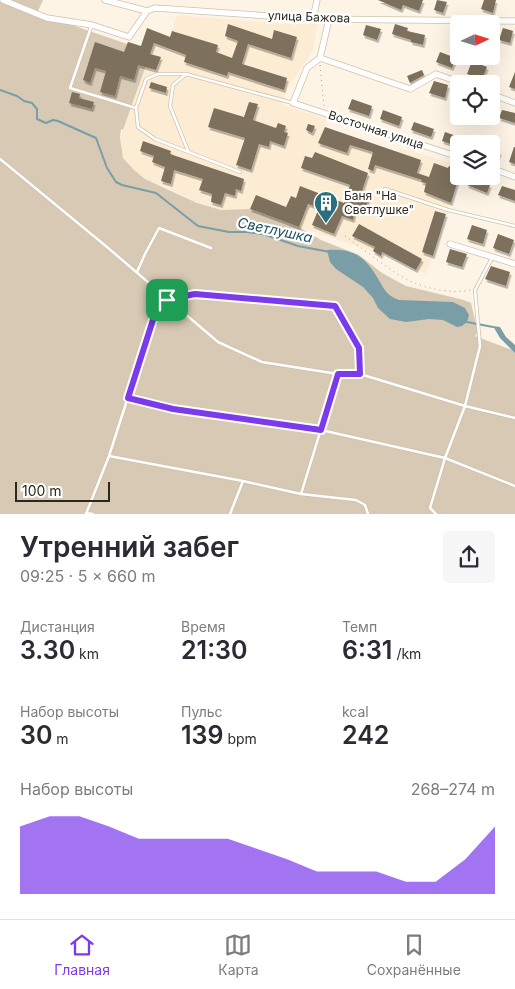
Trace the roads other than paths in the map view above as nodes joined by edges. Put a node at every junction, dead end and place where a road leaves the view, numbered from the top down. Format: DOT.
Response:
graph roads {
  1 [pos="3,0"];
  2 [pos="105,0"];
  3 [pos="317,0"];
  4 [pos="147,11"];
  5 [pos="313,18"];
  6 [pos="329,19"];
  7 [pos="515,21"];
  8 [pos="92,25"];
  9 [pos="320,58"];
  10 [pos="186,74"];
  11 [pos="450,79"];
  12 [pos="500,97"];
  13 [pos="293,103"];
  14 [pos="515,103"];
  15 [pos="136,108"];
  16 [pos="188,151"];
  17 [pos="450,154"];
  18 [pos="0,159"];
  19 [pos="500,171"];
  20 [pos="240,172"];
  21 [pos="515,177"];
  22 [pos="385,189"];
  23 [pos="515,226"];
  24 [pos="450,244"];
  25 [pos="212,248"];
  26 [pos="493,257"];
  27 [pos="515,264"];
  28 [pos="137,273"];
  29 [pos="167,300"];
  30 [pos="338,374"];
  31 [pos="360,374"];
  32 [pos="128,398"];
  33 [pos="465,406"];
  34 [pos="515,418"];
  35 [pos="321,430"];
  36 [pos="109,456"];
  37 [pos="445,458"];
  38 [pos="243,481"];
  39 [pos="515,486"];
  40 [pos="302,494"];
  41 [pos="86,513"];
  42 [pos="93,514"];
  43 [pos="230,514"];
  44 [pos="368,514"];
  45 [pos="436,514"];
  1 -- 8 [label="street"];
  2 -- 4 [label="street, улица Бажова"];
  3 -- 5 [label="street"];
  4 -- 5 [label="street, улица Бажова"];
  4 -- 8 [label="street"];
  5 -- 6 [label="street, улица Бажова"];
  6 -- 7 [label="street, улица Бажова"];
  6 -- 9 [label="street"];
  8 -- 15 [label="lane"];
  9 -- 11 [label="street"];
  9 -- 13 [label="street"];
  10 -- 13 [label="lane"];
  10 -- 15 [label="lane"];
  10 -- 16 [label="lane"];
  12 -- 14 [label="street"];
  13 -- 17 [label="street, Восточная улица"];
  15 -- 16 [label="lane"];
  16 -- 20 [label="lane"];
  18 -- 28 [label="lane"];
  19 -- 21 [label="street"];
  22 -- 23 [label="lane"];
  24 -- 26 [label="street"];
  25 -- 28 [label="lane"];
  26 -- 27 [label="street"];
  26 -- 33 [label="lane"];
  28 -- 29 [label="lane"];
  29 -- 30 [label="lane"];
  29 -- 31 [label="lane"];
  29 -- 32 [label="lane"];
  30 -- 31 [label="lane"];
  30 -- 35 [label="lane"];
  31 -- 33 [label="lane"];
  32 -- 35 [label="lane"];
  32 -- 36 [label="lane"];
  33 -- 34 [label="lane"];
  33 -- 37 [label="lane"];
  35 -- 37 [label="lane"];
  35 -- 40 [label="lane"];
  36 -- 38 [label="lane"];
  36 -- 41 [label="lane"];
  37 -- 39 [label="lane"];
  37 -- 45 [label="lane"];
  38 -- 40 [label="lane"];
  38 -- 43 [label="lane"];
  40 -- 44 [label="lane"];
  41 -- 42 [label="lane"];
}
